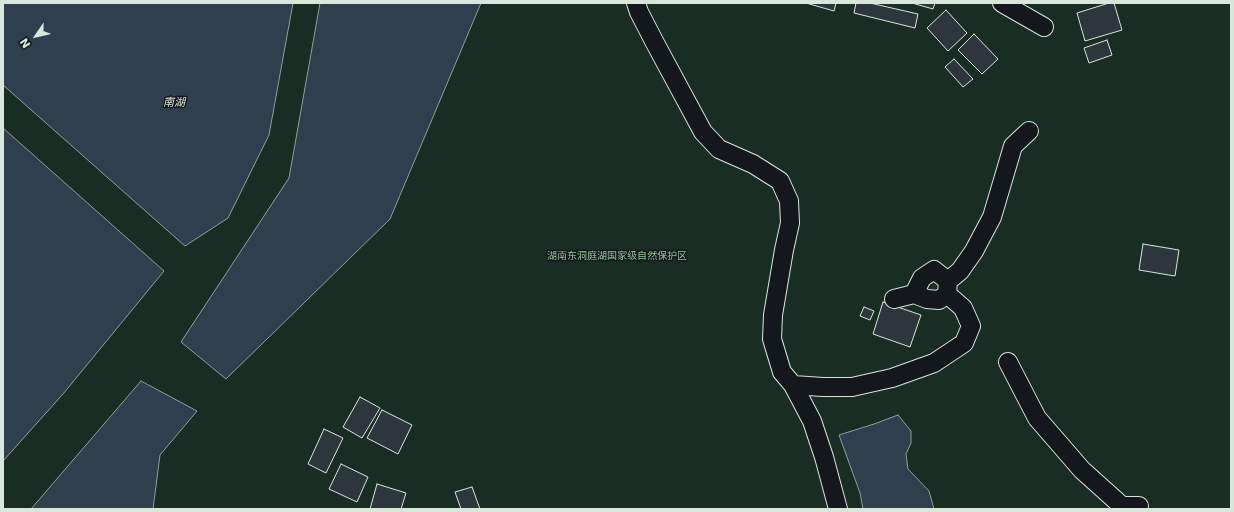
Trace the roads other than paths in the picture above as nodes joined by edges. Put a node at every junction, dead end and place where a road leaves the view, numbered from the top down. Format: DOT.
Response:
graph roads {
  1 [pos="636,3"];
  2 [pos="1002,3"];
  3 [pos="1044,26"];
  4 [pos="1029,131"];
  5 [pos="947,288"];
  6 [pos="914,294"];
  7 [pos="894,299"];
  8 [pos="1008,362"];
  9 [pos="793,385"];
  10 [pos="1139,506"];
  11 [pos="838,509"];
  1 -- 9 [label="street"];
  2 -- 3 [label="street"];
  4 -- 5 [label="street"];
  5 -- 6 [label="street"];
  5 -- 6 [label="street"];
  5 -- 9 [label="street"];
  6 -- 7 [label="street"];
  8 -- 10 [label="street"];
  9 -- 11 [label="street"];
}
